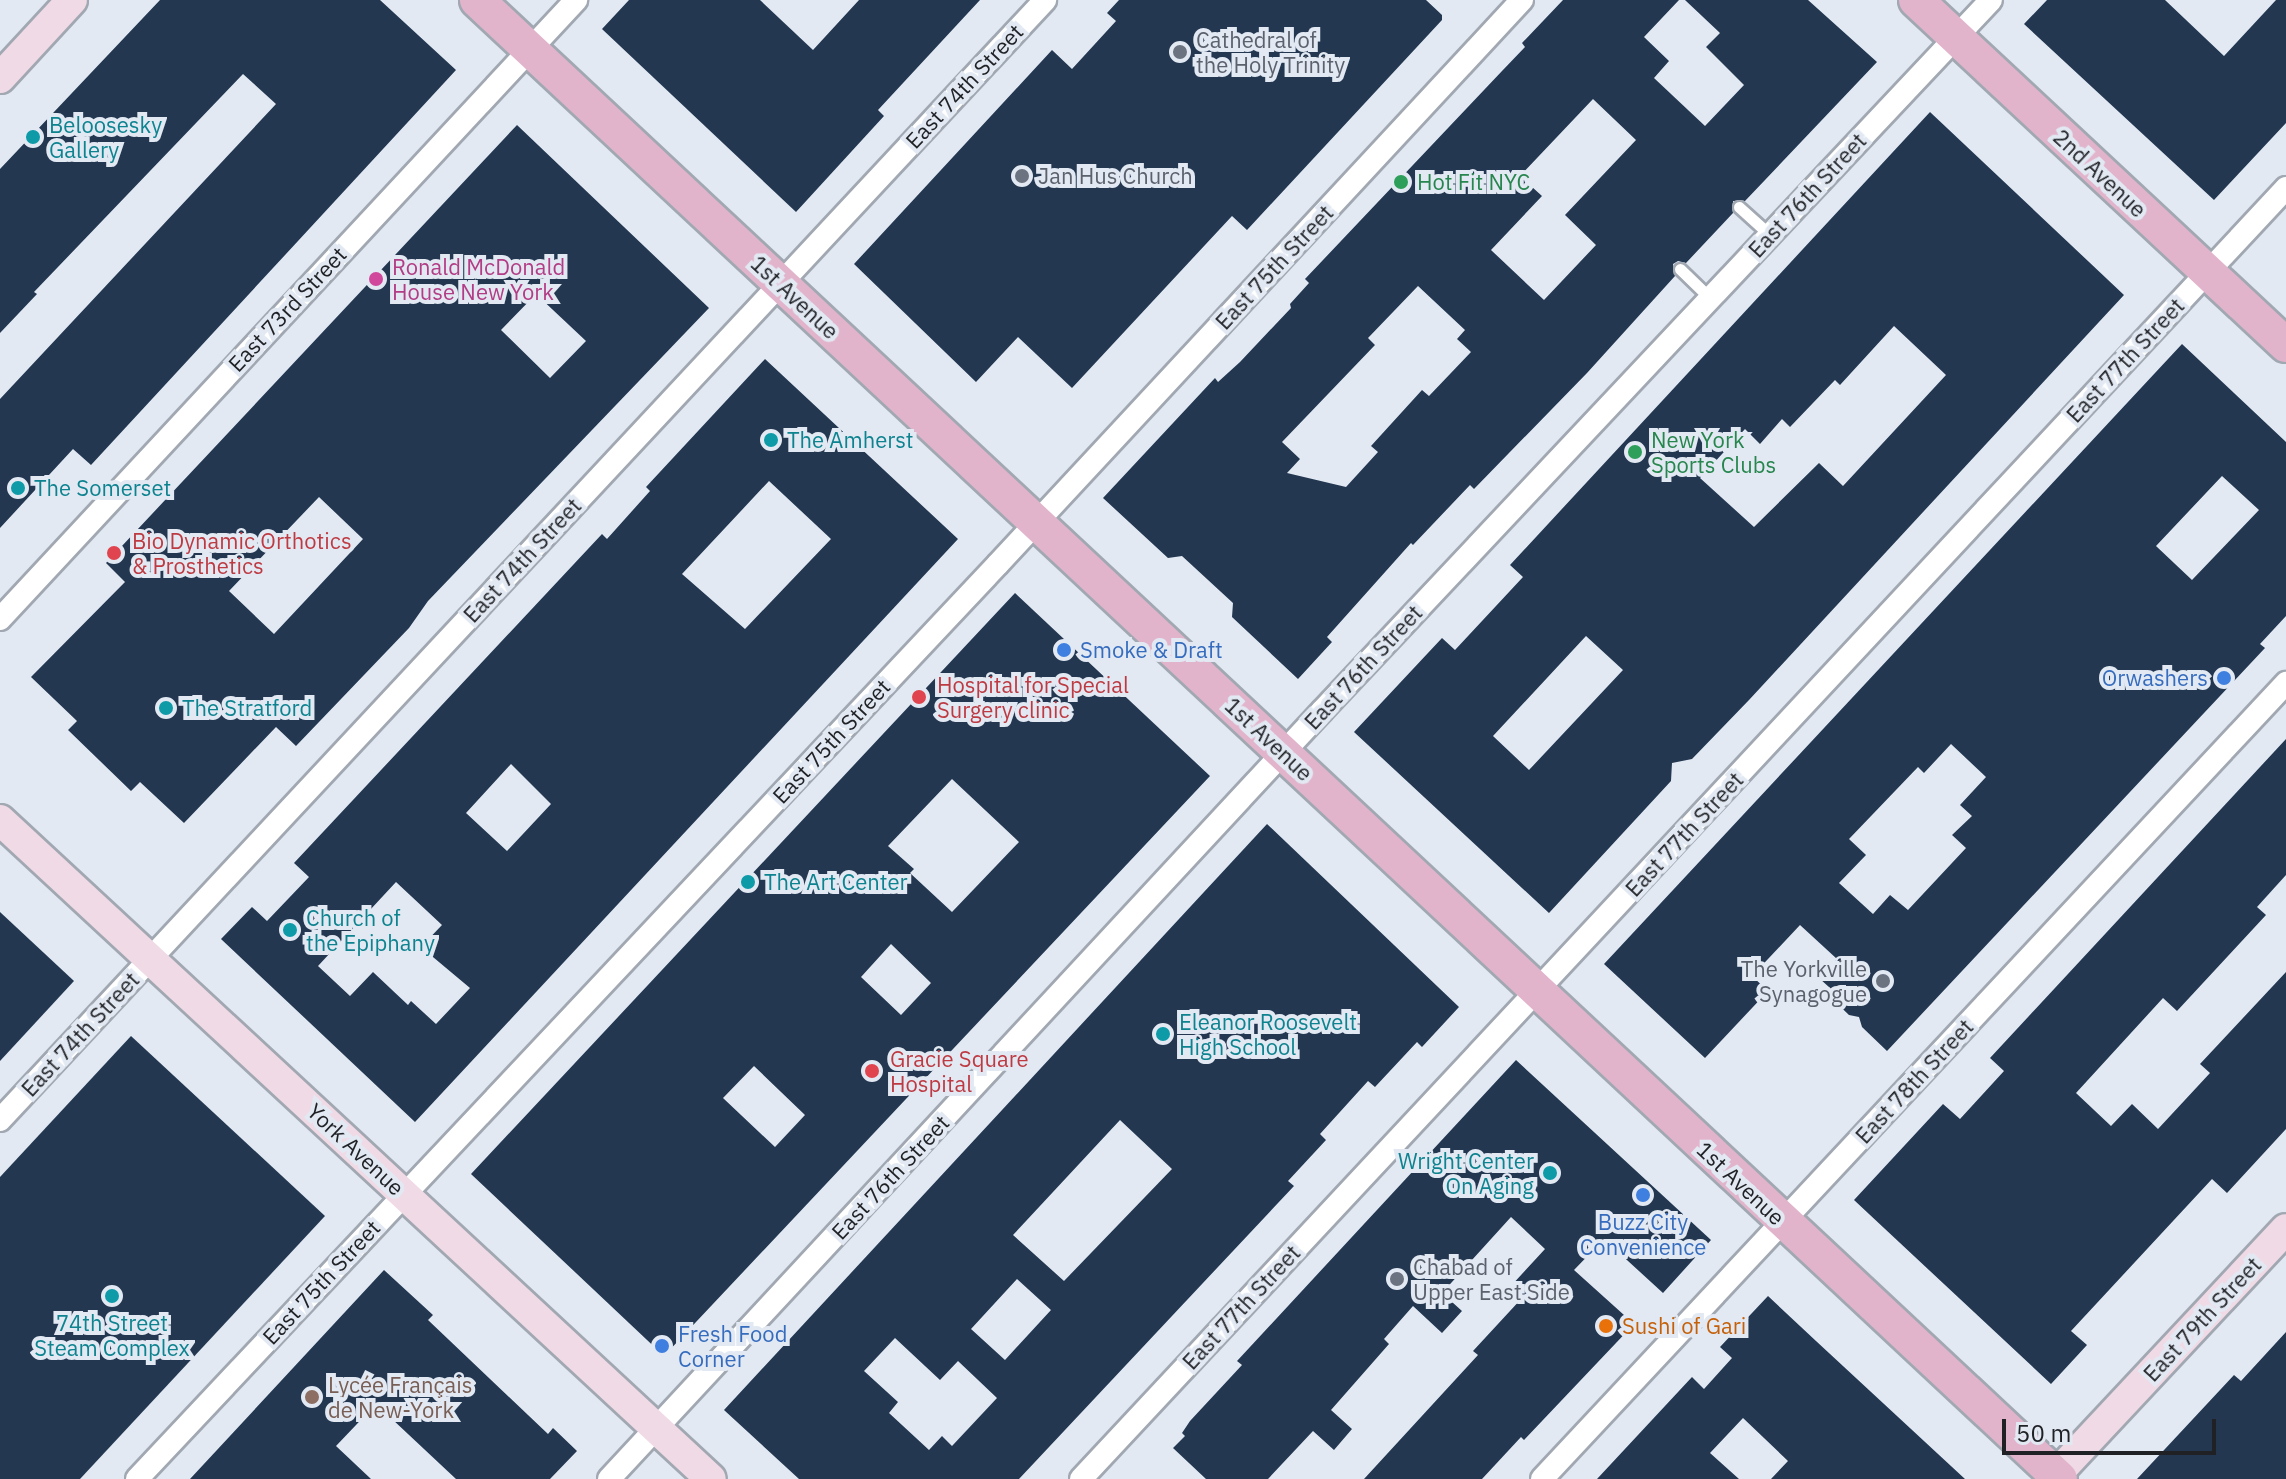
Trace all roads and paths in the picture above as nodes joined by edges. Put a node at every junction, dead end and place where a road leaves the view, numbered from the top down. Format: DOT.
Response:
graph roads {
  1 [pos="72,0"];
  2 [pos="477,0"];
  3 [pos="576,0"];
  4 [pos="1045,0"];
  5 [pos="1522,0"];
  6 [pos="1916,0"];
  7 [pos="1991,0"];
  8 [pos="1957,38"];
  9 [pos="529,49"];
  10 [pos="0,78"];
  11 [pos="2286,188"];
  12 [pos="1739,207"];
  13 [pos="1770,235"];
  14 [pos="1680,269"];
  15 [pos="2207,272"];
  16 [pos="781,283"];
  17 [pos="1710,298"];
  18 [pos="2286,345"];
  19 [pos="1037,522"];
  20 [pos="0,619"];
  21 [pos="2286,683"];
  22 [pos="1283,753"];
  23 [pos="0,820"];
  24 [pos="150,959"];
  25 [pos="1536,992"];
  26 [pos="0,1120"];
  27 [pos="403,1193"];
  28 [pos="1782,1222"];
  29 [pos="2286,1229"];
  30 [pos="657,1428"];
  31 [pos="2056,1478"];
  32 [pos="137,1479"];
  33 [pos="609,1479"];
  34 [pos="711,1479"];
  35 [pos="1081,1479"];
  36 [pos="1542,1479"];
  1 -- 10 [label="main road"];
  2 -- 9 [label="main road, 1st Avenue"];
  3 -- 9 [label="street, East 73rd Street"];
  4 -- 16 [label="street, East 74th Street"];
  5 -- 19 [label="street, East 75th Street"];
  6 -- 8 [label="main road, 2nd Avenue"];
  7 -- 8 [label="street, East 76th Street"];
  8 -- 13 [label="street, East 76th Street"];
  8 -- 15 [label="main road, 2nd Avenue"];
  9 -- 16 [label="main road, 1st Avenue"];
  9 -- 20 [label="street, East 73rd Street"];
  11 -- 15 [label="street, East 77th Street"];
  12 -- 13 [label="lane"];
  13 -- 17 [label="street, East 76th Street"];
  14 -- 17 [label="lane"];
  15 -- 18 [label="main road, 2nd Avenue"];
  15 -- 25 [label="street, East 77th Street"];
  16 -- 19 [label="main road, 1st Avenue"];
  16 -- 24 [label="street, East 74th Street"];
  17 -- 22 [label="street, East 76th Street"];
  19 -- 22 [label="main road, 1st Avenue"];
  19 -- 27 [label="street, East 75th Street"];
  21 -- 28 [label="street, East 78th Street"];
  22 -- 25 [label="main road, 1st Avenue"];
  22 -- 30 [label="street, East 76th Street"];
  23 -- 24 [label="main road, York Avenue"];
  24 -- 26 [label="street, East 74th Street"];
  24 -- 27 [label="main road, York Avenue"];
  25 -- 28 [label="main road, 1st Avenue"];
  25 -- 35 [label="street, East 77th Street"];
  27 -- 30 [label="main road, York Avenue"];
  27 -- 32 [label="street, East 75th Street"];
  28 -- 31 [label="main road, 1st Avenue"];
  28 -- 36 [label="street, East 78th Street"];
  29 -- 31 [label="main road, East 79th Street"];
  30 -- 33 [label="street, East 76th Street"];
  30 -- 34 [label="main road, York Avenue"];
}
